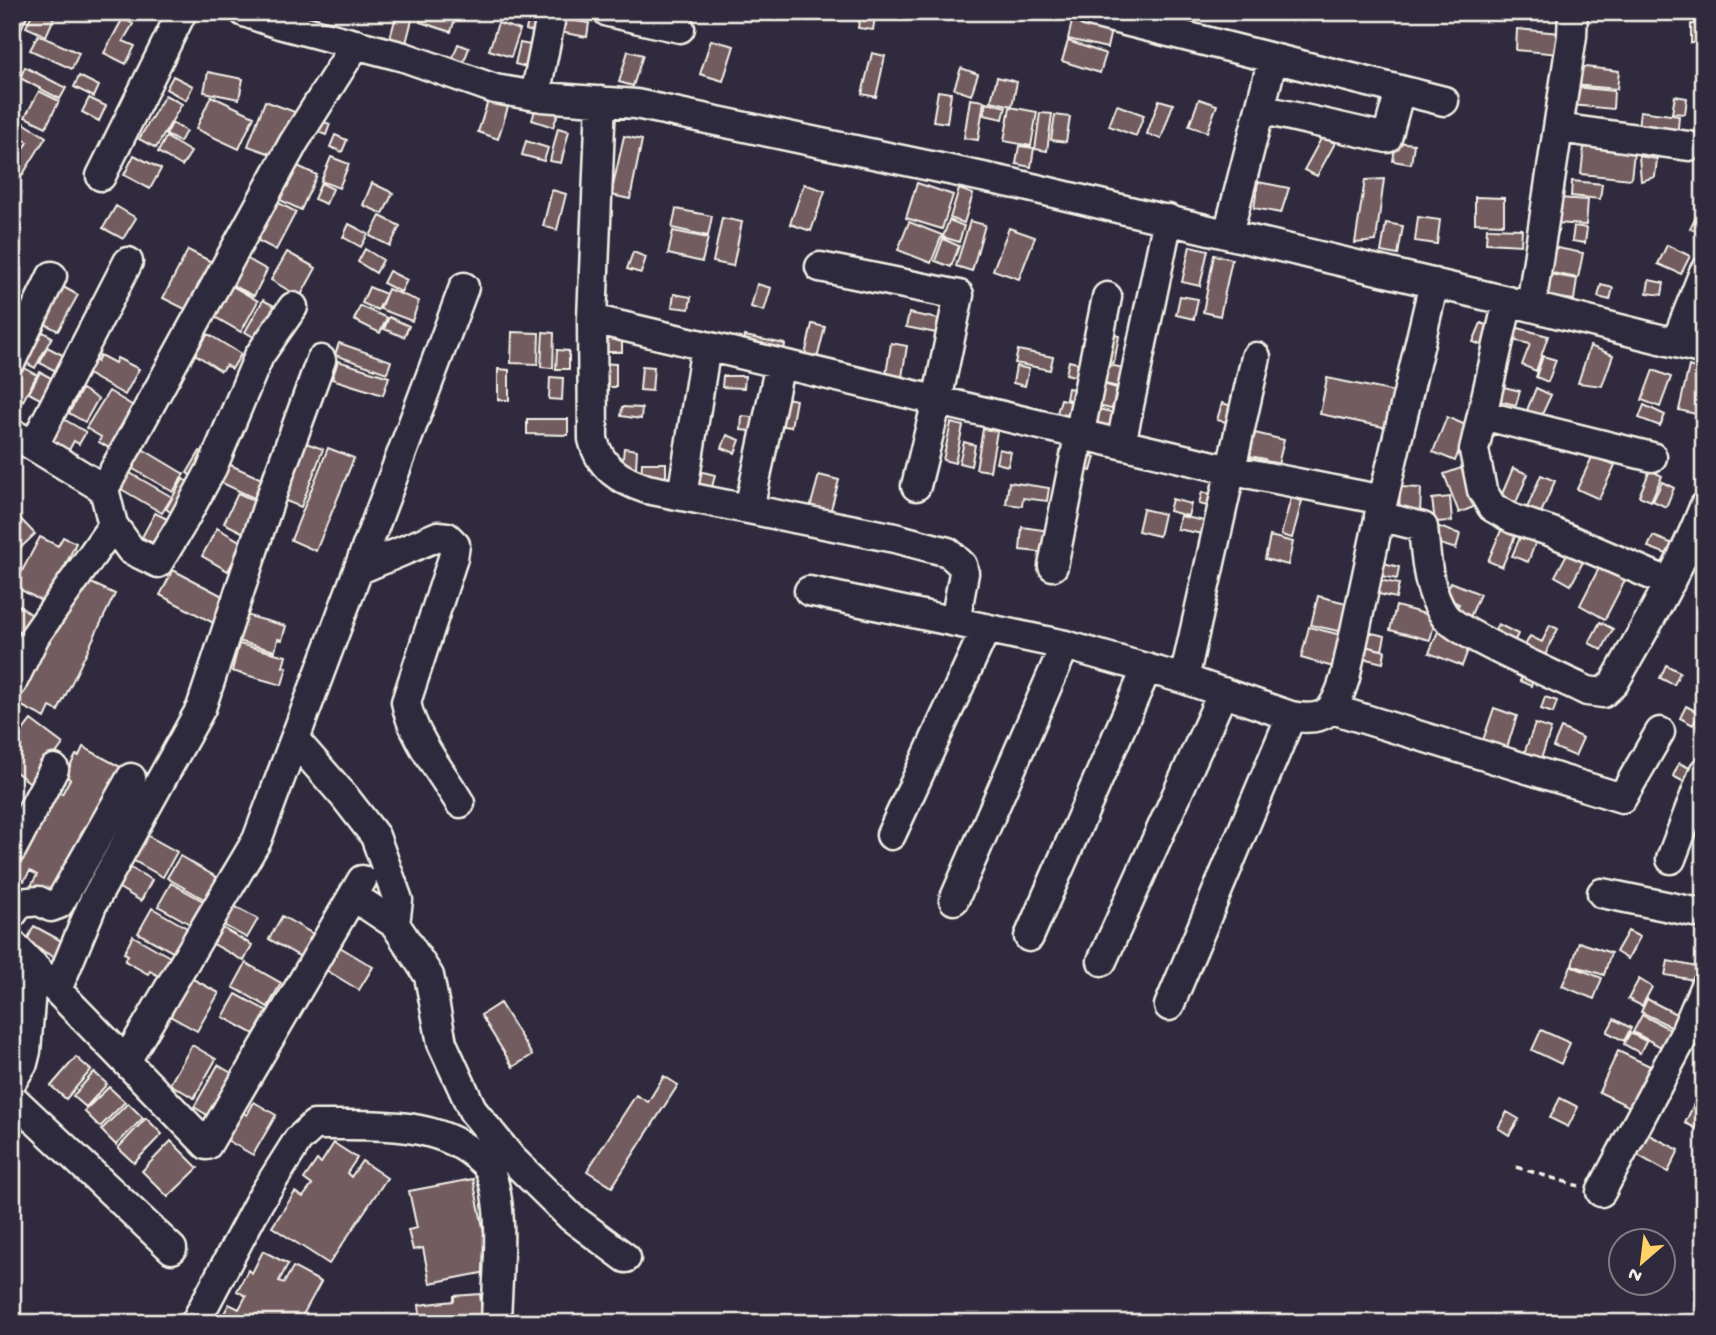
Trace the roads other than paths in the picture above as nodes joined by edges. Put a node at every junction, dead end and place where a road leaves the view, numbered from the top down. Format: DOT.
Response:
graph roads {
  1 [pos="182,12"];
  2 [pos="244,12"];
  3 [pos="552,12"];
  4 [pos="608,12"];
  5 [pos="1089,12"];
  6 [pos="1573,12"];
  7 [pos="680,27"];
  8 [pos="356,44"];
  9 [pos="1273,58"];
  10 [pos="1400,90"];
  11 [pos="535,96"];
  12 [pos="601,101"];
  13 [pos="1444,101"];
  14 [pos="1260,109"];
  15 [pos="1558,128"];
  16 [pos="1689,146"];
  17 [pos="101,176"];
  18 [pos="1168,219"];
  19 [pos="1228,234"];
  20 [pos="128,262"];
  21 [pos="820,267"];
  22 [pos="1704,272"];
  23 [pos="52,276"];
  24 [pos="1434,283"];
  25 [pos="464,287"];
  26 [pos="1107,297"];
  27 [pos="1520,303"];
  28 [pos="293,307"];
  29 [pos="592,319"];
  30 [pos="1676,343"];
  31 [pos="706,346"];
  32 [pos="1704,350"];
  33 [pos="1256,357"];
  34 [pos="12,359"];
  35 [pos="321,360"];
  36 [pos="780,364"];
  37 [pos="937,401"];
  38 [pos="1482,415"];
  39 [pos="1079,434"];
  40 [pos="23,439"];
  41 [pos="1121,444"];
  42 [pos="1652,457"];
  43 [pos="1231,470"];
  44 [pos="916,486"];
  45 [pos="104,489"];
  46 [pos="682,496"];
  47 [pos="1704,507"];
  48 [pos="1381,508"];
  49 [pos="750,509"];
  50 [pos="113,525"];
  51 [pos="1053,566"];
  52 [pos="360,569"];
  53 [pos="1670,583"];
  54 [pos="809,591"];
  55 [pos="955,622"];
  56 [pos="986,628"];
  57 [pos="1065,645"];
  58 [pos="1147,668"];
  59 [pos="1184,679"];
  60 [pos="12,683"];
  61 [pos="1223,692"];
  62 [pos="1332,709"];
  63 [pos="1291,716"];
  64 [pos="1660,732"];
  65 [pos="295,740"];
  66 [pos="54,769"];
  67 [pos="1704,772"];
  68 [pos="131,778"];
  69 [pos="460,803"];
  70 [pos="1695,822"];
  71 [pos="891,835"];
  72 [pos="12,849"];
  73 [pos="1671,859"];
  74 [pos="1602,893"];
  75 [pos="954,900"];
  76 [pos="15,903"];
  77 [pos="1704,914"];
  78 [pos="395,924"];
  79 [pos="1028,937"];
  80 [pos="12,944"];
  81 [pos="1102,961"];
  82 [pos="33,965"];
  83 [pos="1704,988"];
  84 [pos="57,990"];
  85 [pos="1169,1006"];
  86 [pos="1694,1040"];
  87 [pos="125,1061"];
  88 [pos="12,1081"];
  89 [pos="12,1098"];
  90 [pos="1601,1192"];
  91 [pos="172,1249"];
  92 [pos="626,1258"];
  93 [pos="195,1323"];
  94 [pos="496,1323"];
  1 -- 17 [label="street"];
  2 -- 8 [label="street"];
  3 -- 11 [label="street"];
  4 -- 7 [label="street"];
  5 -- 9 [label="street"];
  6 -- 15 [label="street"];
  8 -- 11 [label="street"];
  8 -- 45 [label="street"];
  9 -- 10 [label="street"];
  9 -- 14 [label="street"];
  10 -- 13 [label="street"];
  10 -- 14 [label="street"];
  11 -- 12 [label="street"];
  12 -- 18 [label="street"];
  12 -- 29 [label="street"];
  14 -- 19 [label="street"];
  15 -- 16 [label="street"];
  15 -- 27 [label="street"];
  18 -- 19 [label="street"];
  18 -- 41 [label="street"];
  19 -- 24 [label="street"];
  20 -- 40 [label="street"];
  21 -- 37 [label="street"];
  22 -- 30 [label="street"];
  23 -- 34 [label="street"];
  24 -- 27 [label="street"];
  24 -- 48 [label="street"];
  25 -- 52 [label="street"];
  26 -- 39 [label="street"];
  27 -- 30 [label="street"];
  27 -- 38 [label="street"];
  28 -- 50 [label="street"];
  29 -- 31 [label="street"];
  29 -- 46 [label="street"];
  30 -- 32 [label="street"];
  31 -- 36 [label="street"];
  31 -- 46 [label="street"];
  33 -- 43 [label="street"];
  35 -- 84 [label="street"];
  36 -- 37 [label="street"];
  36 -- 49 [label="street"];
  37 -- 39 [label="street"];
  37 -- 44 [label="street"];
  38 -- 42 [label="street"];
  38 -- 53 [label="street"];
  39 -- 41 [label="street"];
  39 -- 51 [label="street"];
  40 -- 45 [label="street"];
  41 -- 43 [label="street"];
  43 -- 48 [label="street"];
  43 -- 59 [label="street"];
  45 -- 50 [label="street"];
  46 -- 49 [label="street"];
  47 -- 53 [label="street"];
  48 -- 53 [label="street"];
  48 -- 62 [label="street"];
  49 -- 55 [label="street"];
  50 -- 60 [label="street"];
  52 -- 65 [label="street"];
  52 -- 69 [label="street"];
  54 -- 55 [label="street"];
  55 -- 56 [label="street"];
  56 -- 57 [label="street"];
  56 -- 71 [label="street"];
  57 -- 58 [label="street"];
  57 -- 75 [label="street"];
  58 -- 59 [label="street"];
  58 -- 79 [label="street"];
  59 -- 61 [label="street"];
  61 -- 63 [label="street"];
  61 -- 81 [label="street"];
  62 -- 63 [label="street"];
  62 -- 64 [label="street"];
  63 -- 85 [label="street"];
  65 -- 78 [label="street"];
  65 -- 87 [label="street"];
  66 -- 72 [label="street"];
  67 -- 70 [label="street"];
  68 -- 76 [label="street"];
  70 -- 73 [label="street"];
  74 -- 77 [label="street"];
  78 -- 87 [label="street"];
  78 -- 92 [label="street"];
  80 -- 82 [label="street"];
  82 -- 84 [label="street"];
  82 -- 88 [label="street"];
  83 -- 86 [label="street"];
  84 -- 87 [label="street"];
  86 -- 90 [label="street"];
  89 -- 91 [label="street"];
  93 -- 94 [label="street"];
}
